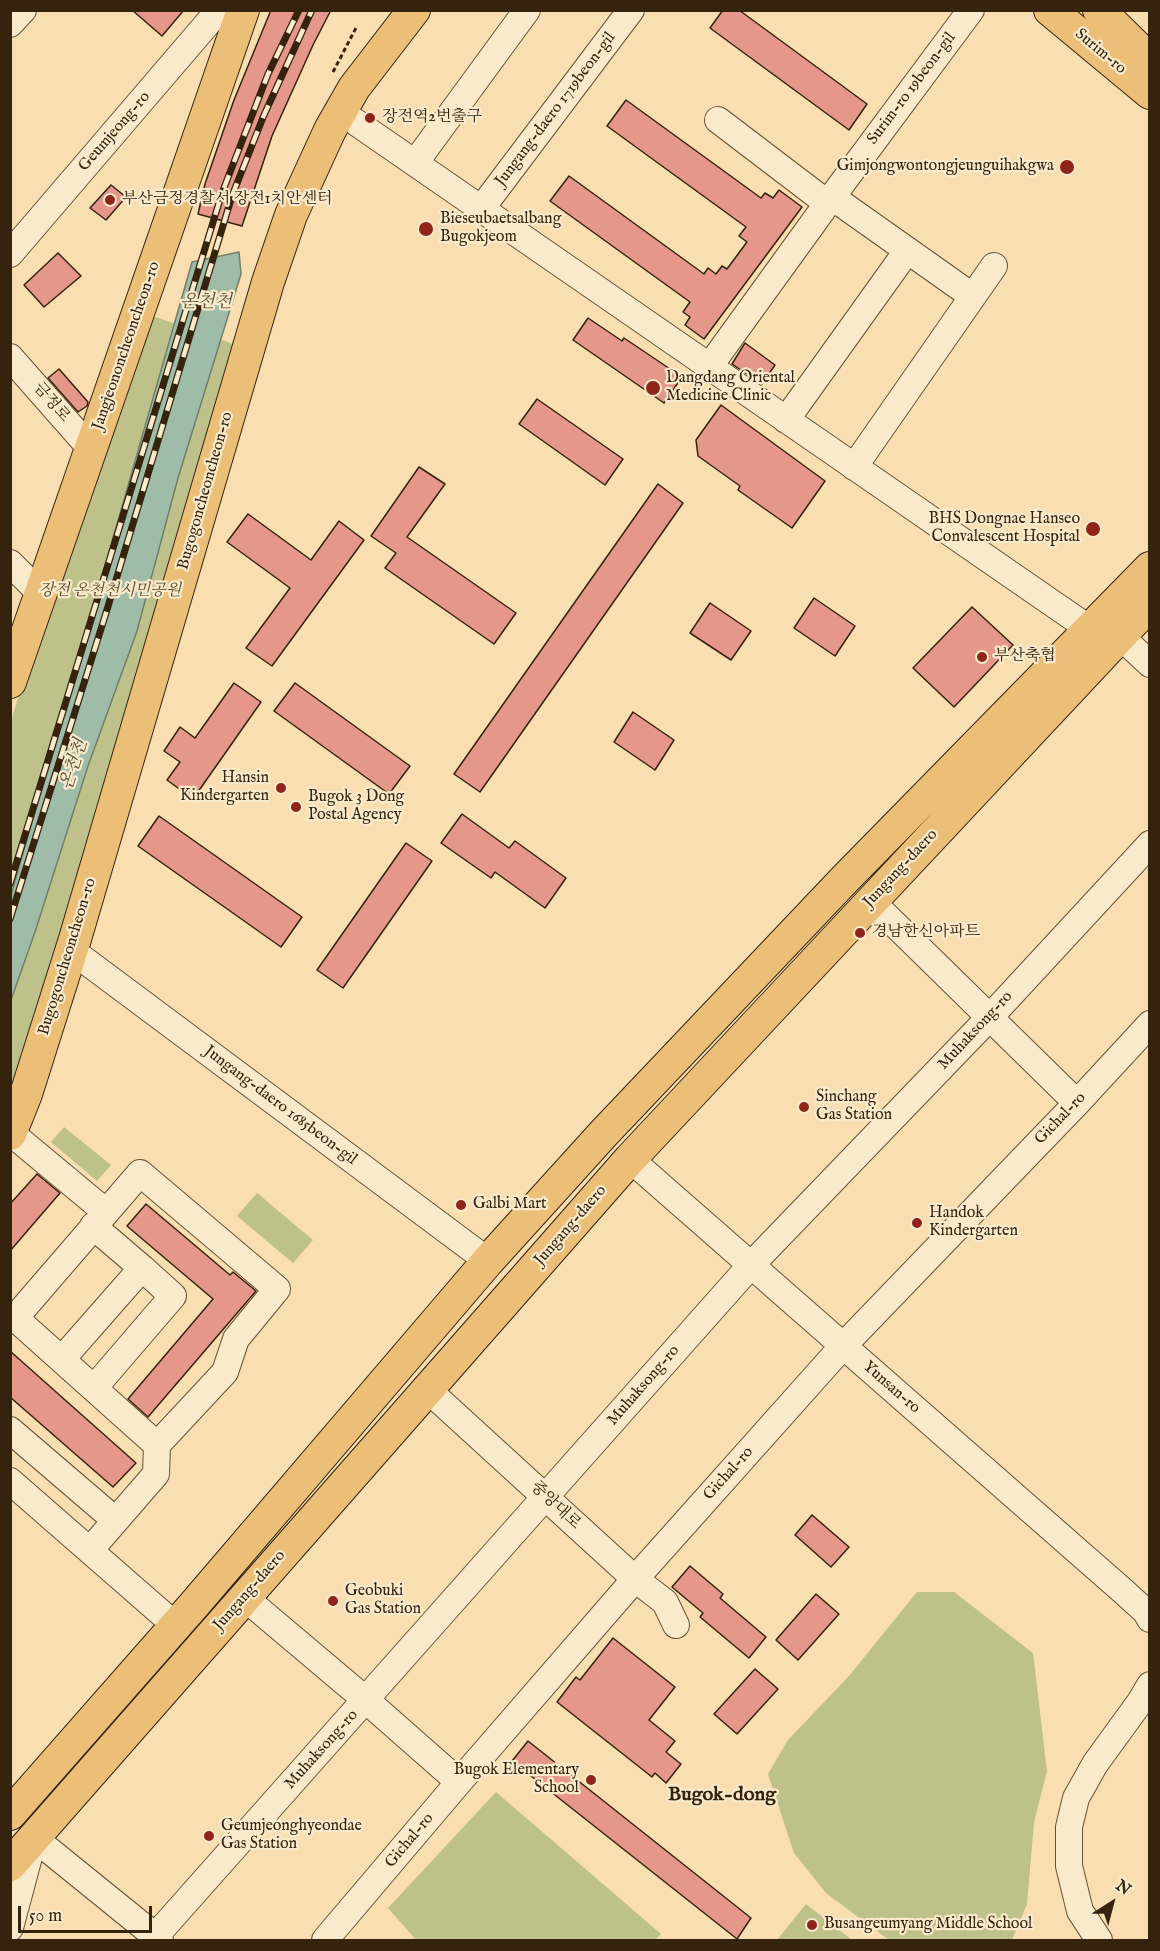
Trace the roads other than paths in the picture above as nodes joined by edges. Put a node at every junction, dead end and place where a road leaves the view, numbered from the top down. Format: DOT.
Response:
graph roads {
  1 [pos="22,10"];
  2 [pos="219,10"];
  3 [pos="243,10"];
  4 [pos="414,10"];
  5 [pos="527,10"];
  6 [pos="631,10"];
  7 [pos="971,10"];
  8 [pos="1050,10"];
  9 [pos="1099,10"];
  10 [pos="10,24"];
  11 [pos="1149,60"];
  12 [pos="1149,93"];
  13 [pos="341,112"];
  14 [pos="718,120"];
  15 [pos="415,163"];
  16 [pos="830,200"];
  17 [pos="481,209"];
  18 [pos="907,251"];
  19 [pos="10,254"];
  20 [pos="994,266"];
  21 [pos="972,296"];
  22 [pos="10,357"];
  23 [pos="709,367"];
  24 [pos="786,420"];
  25 [pos="91,448"];
  26 [pos="854,467"];
  27 [pos="10,563"];
  28 [pos="1149,568"];
  29 [pos="41,594"];
  30 [pos="1149,604"];
  31 [pos="1105,633"];
  32 [pos="1149,664"];
  33 [pos="12,671"];
  34 [pos="1149,844"];
  35 [pos="871,901"];
  36 [pos="71,950"];
  37 [pos="990,1017"];
  38 [pos="1149,1024"];
  39 [pos="1077,1103"];
  40 [pos="11,1134"];
  41 [pos="630,1158"];
  42 [pos="100,1219"];
  43 [pos="488,1261"];
  44 [pos="752,1265"];
  45 [pos="142,1268"];
  46 [pos="843,1346"];
  47 [pos="62,1359"];
  48 [pos="94,1388"];
  49 [pos="428,1390"];
  50 [pos="10,1430"];
  51 [pos="157,1445"];
  52 [pos="10,1480"];
  53 [pos="546,1497"];
  54 [pos="115,1520"];
  55 [pos="91,1549"];
  56 [pos="635,1579"];
  57 [pos="245,1598"];
  58 [pos="1149,1619"];
  59 [pos="175,1625"];
  60 [pos="676,1625"];
  61 [pos="1149,1685"];
  62 [pos="367,1701"];
  63 [pos="459,1782"];
  64 [pos="10,1814"];
  65 [pos="34,1838"];
  66 [pos="10,1865"];
  67 [pos="10,1928"];
  68 [pos="336,1936"];
  69 [pos="156,1939"];
  70 [pos="1099,1941"];
  1 -- 10 [label="street"];
  2 -- 19 [label="street, Geumjeong-ro"];
  3 -- 25 [label="main road, Jangjeononcheoncheon-ro"];
  4 -- 13 [label="main road, Bugogoncheoncheon-ro"];
  5 -- 15 [label="street"];
  6 -- 17 [label="street, Jungang-daero 1719beon-gil"];
  7 -- 16 [label="street, Surim-ro 19beon-gil"];
  8 -- 12 [label="main road, Surim-ro"];
  9 -- 11 [label="main road, Surim-ro"];
  13 -- 15 [label="street"];
  13 -- 36 [label="main road, Bugogoncheoncheon-ro"];
  14 -- 16 [label="street"];
  15 -- 17 [label="street"];
  16 -- 18 [label="street"];
  16 -- 23 [label="street, Surim-ro 19beon-gil"];
  17 -- 23 [label="street"];
  18 -- 21 [label="street"];
  18 -- 24 [label="street"];
  20 -- 21 [label="street"];
  21 -- 26 [label="street"];
  22 -- 25 [label="street, 금정로"];
  23 -- 24 [label="street"];
  24 -- 26 [label="street"];
  25 -- 29 [label="main road, Jangjeononcheoncheon-ro"];
  26 -- 31 [label="street"];
  27 -- 29 [label="street"];
  28 -- 31 [label="main road, Jungang-daero"];
  29 -- 33 [label="main road, Jangjeononcheoncheon-ro"];
  30 -- 31 [label="main road, Jungang-daero"];
  31 -- 32 [label="street"];
  31 -- 35 [label="main road, Jungang-daero"];
  31 -- 43 [label="main road, Jungang-daero"];
  34 -- 37 [label="street, Muhaksong-ro"];
  35 -- 37 [label="street"];
  35 -- 41 [label="main road, Jungang-daero"];
  36 -- 40 [label="main road, Bugogoncheoncheon-ro"];
  36 -- 43 [label="street, Jungang-daero 1685beon-gil"];
  37 -- 39 [label="street"];
  37 -- 44 [label="street, Muhaksong-ro"];
  38 -- 39 [label="street, Gichal-ro"];
  39 -- 46 [label="street, Gichal-ro"];
  40 -- 42 [label="street"];
  41 -- 44 [label="street, Yunsan-ro"];
  41 -- 49 [label="main road, Jungang-daero"];
  42 -- 45 [label="street"];
  42 -- 47 [label="street"];
  42 -- 51 [label="street"];
  43 -- 59 [label="main road, Jungang-daero"];
  44 -- 46 [label="street, Yunsan-ro"];
  44 -- 53 [label="street, Muhaksong-ro"];
  45 -- 47 [label="street"];
  45 -- 48 [label="street"];
  46 -- 56 [label="street, Gichal-ro"];
  46 -- 58 [label="street, Yunsan-ro"];
  47 -- 48 [label="street"];
  48 -- 51 [label="street"];
  49 -- 53 [label="street, 중앙대로"];
  49 -- 57 [label="main road, Jungang-daero"];
  50 -- 54 [label="street"];
  51 -- 54 [label="street"];
  52 -- 55 [label="street"];
  53 -- 56 [label="street, 중앙대로"];
  53 -- 62 [label="street, Muhaksong-ro"];
  54 -- 55 [label="street"];
  55 -- 59 [label="street"];
  56 -- 60 [label="street, 중앙대로"];
  56 -- 63 [label="street, Gichal-ro"];
  57 -- 62 [label="street"];
  57 -- 65 [label="main road, Jungang-daero"];
  59 -- 64 [label="main road, Jungang-daero"];
  61 -- 70 [label="street"];
  62 -- 63 [label="street"];
  62 -- 69 [label="street, Muhaksong-ro"];
  63 -- 68 [label="street, Gichal-ro"];
  65 -- 66 [label="main road, Jungang-daero"];
  65 -- 67 [label="street"];
  65 -- 69 [label="street"];
}
